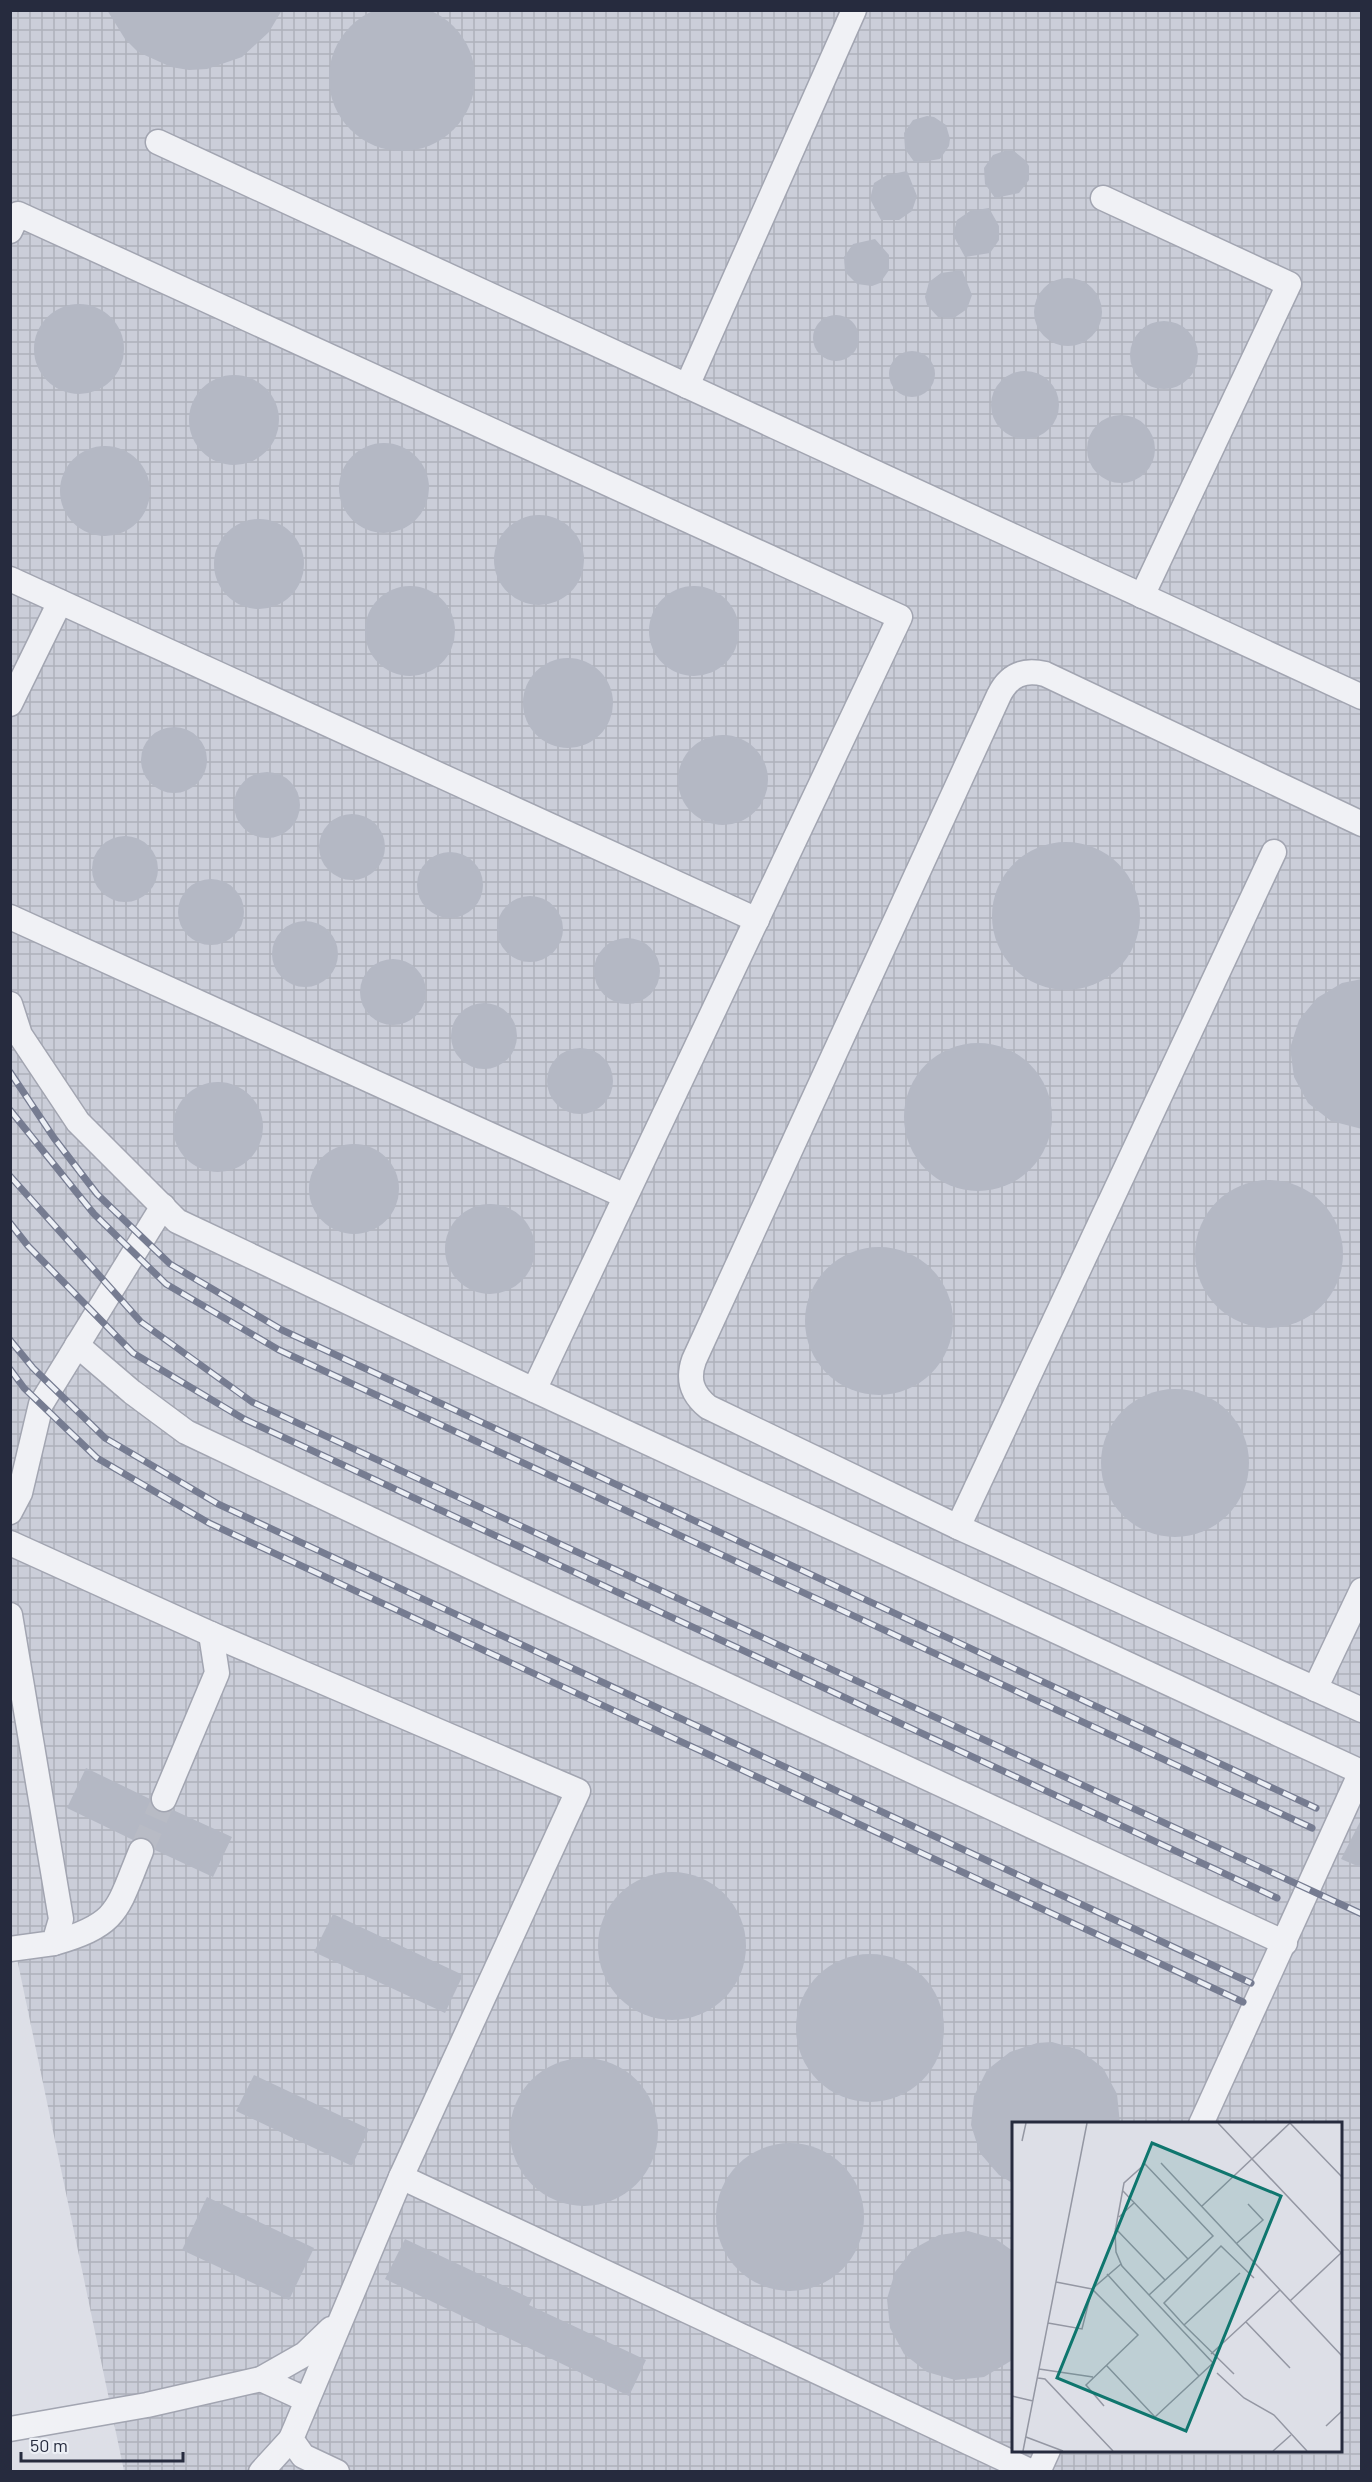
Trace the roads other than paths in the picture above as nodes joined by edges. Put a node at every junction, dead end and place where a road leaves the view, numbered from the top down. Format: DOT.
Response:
graph roads {
  1 [pos="854,10"];
  2 [pos="158,142"];
  3 [pos="1103,198"];
  4 [pos="10,231"];
  5 [pos="687,386"];
  6 [pos="10,579"];
  7 [pos="1142,596"];
  8 [pos="60,602"];
  9 [pos="1362,697"];
  10 [pos="10,704"];
  11 [pos="1362,824"];
  12 [pos="1274,852"];
  13 [pos="10,917"];
  14 [pos="757,920"];
  15 [pos="10,1004"];
  16 [pos="626,1196"];
  17 [pos="163,1206"];
  18 [pos="77,1345"];
  19 [pos="534,1390"];
  20 [pos="10,1512"];
  21 [pos="958,1527"];
  22 [pos="10,1543"];
  23 [pos="1362,1590"];
  24 [pos="10,1615"];
  25 [pos="211,1634"];
  26 [pos="1315,1689"];
  27 [pos="1362,1710"];
  28 [pos="164,1799"];
  29 [pos="141,1851"];
  30 [pos="54,1943"];
  31 [pos="1285,1943"];
  32 [pos="10,1949"];
  33 [pos="1201,2122"];
  34 [pos="401,2177"];
  35 [pos="338,2321"];
  36 [pos="261,2379"];
  37 [pos="307,2400"];
  38 [pos="10,2429"];
  39 [pos="291,2439"];
  40 [pos="1048,2452"];
  41 [pos="261,2472"];
  42 [pos="337,2472"];
  43 [pos="1032,2472"];
  44 [pos="1038,2472"];
  1 -- 5 [label="street"];
  2 -- 5 [label="street"];
  3 -- 7 [label="street"];
  4 -- 14 [label="street"];
  5 -- 7 [label="street"];
  6 -- 8 [label="street"];
  7 -- 9 [label="street"];
  8 -- 10 [label="street"];
  8 -- 14 [label="street"];
  11 -- 21 [label="street"];
  12 -- 21 [label="street"];
  13 -- 16 [label="street"];
  14 -- 16 [label="street"];
  15 -- 17 [label="street"];
  16 -- 19 [label="street"];
  17 -- 18 [label="street"];
  17 -- 19 [label="street"];
  18 -- 20 [label="street"];
  18 -- 31 [label="street"];
  19 -- 31 [label="street"];
  21 -- 26 [label="street"];
  22 -- 25 [label="street"];
  23 -- 26 [label="street"];
  24 -- 30 [label="street"];
  25 -- 28 [label="street"];
  25 -- 34 [label="street"];
  26 -- 27 [label="street"];
  29 -- 30 [label="street"];
  30 -- 32 [label="street"];
  31 -- 33 [label="street"];
  34 -- 35 [label="street"];
  34 -- 43 [label="street"];
  35 -- 36 [label="street"];
  35 -- 37 [label="street"];
  36 -- 37 [label="street"];
  36 -- 38 [label="street"];
  37 -- 39 [label="street"];
  39 -- 41 [label="street"];
  39 -- 42 [label="street"];
  40 -- 44 [label="street"];
}
